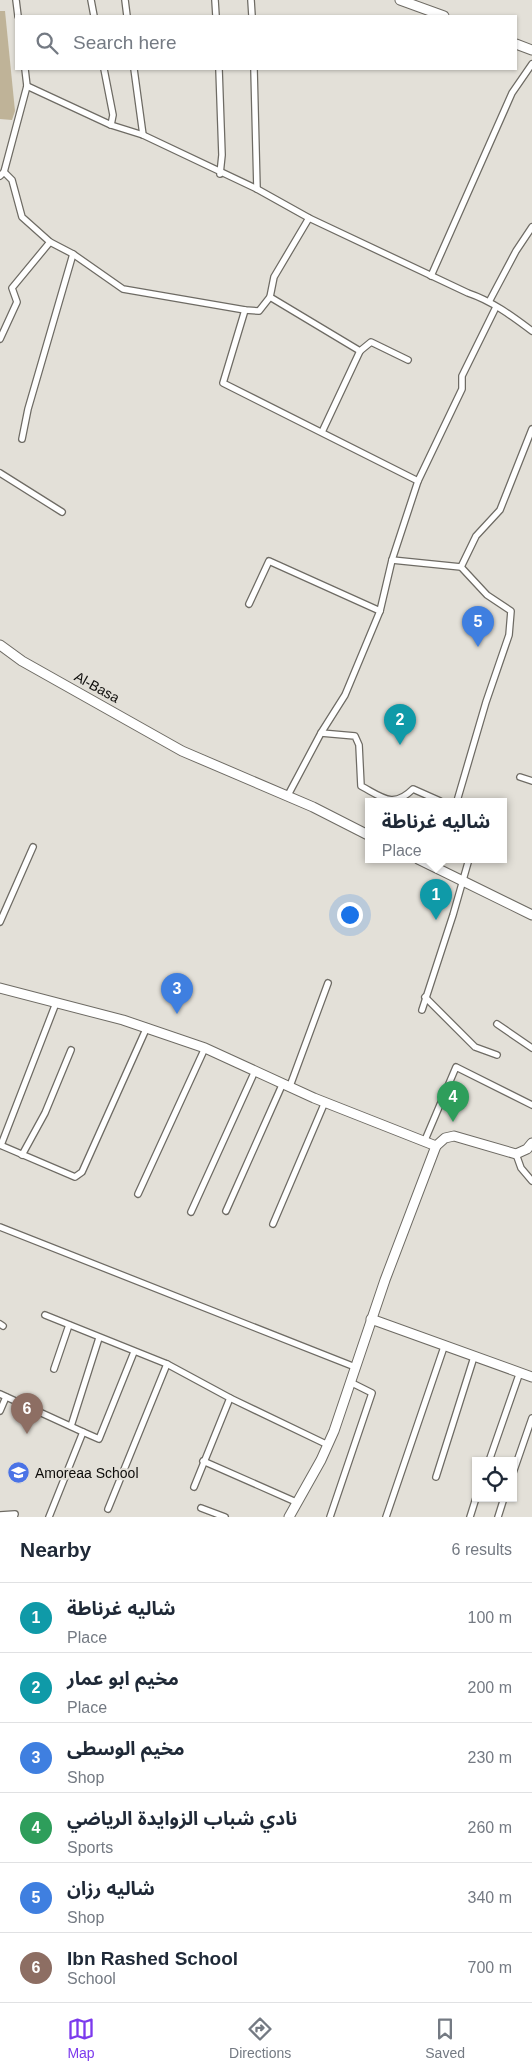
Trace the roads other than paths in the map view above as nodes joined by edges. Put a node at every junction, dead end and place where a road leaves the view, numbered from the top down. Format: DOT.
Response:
graph roads {
  1 [pos="16,0"];
  2 [pos="91,0"];
  3 [pos="125,0"];
  4 [pos="215,0"];
  5 [pos="251,0"];
  6 [pos="400,0"];
  7 [pos="18,15"];
  8 [pos="94,15"];
  9 [pos="127,15"];
  10 [pos="216,15"];
  11 [pos="252,15"];
  12 [pos="441,15"];
  13 [pos="517,44"];
  14 [pos="532,50"];
  15 [pos="532,64"];
  16 [pos="25,70"];
  17 [pos="104,70"];
  18 [pos="134,70"];
  19 [pos="219,70"];
  20 [pos="254,70"];
  21 [pos="27,86"];
  22 [pos="111,125"];
  23 [pos="143,135"];
  24 [pos="2,174"];
  25 [pos="220,174"];
  26 [pos="257,190"];
  27 [pos="309,218"];
  28 [pos="532,227"];
  29 [pos="50,242"];
  30 [pos="73,254"];
  31 [pos="431,276"];
  32 [pos="270,297"];
  33 [pos="490,300"];
  34 [pos="496,308"];
  35 [pos="245,310"];
  36 [pos="532,331"];
  37 [pos="0,339"];
  38 [pos="360,351"];
  39 [pos="408,360"];
  40 [pos="532,429"];
  41 [pos="322,432"];
  42 [pos="22,439"];
  43 [pos="0,473"];
  44 [pos="418,482"];
  45 [pos="62,512"];
  46 [pos="392,560"];
  47 [pos="461,566"];
  48 [pos="249,604"];
  49 [pos="380,611"];
  50 [pos="0,645"];
  51 [pos="321,733"];
  52 [pos="520,777"];
  53 [pos="532,781"];
  54 [pos="287,797"];
  55 [pos="384,798"];
  56 [pos="404,798"];
  57 [pos="433,798"];
  58 [pos="458,798"];
  59 [pos="365,834"];
  60 [pos="33,846"];
  61 [pos="427,863"];
  62 [pos="468,863"];
  63 [pos="463,880"];
  64 [pos="532,915"];
  65 [pos="0,922"];
  66 [pos="328,983"];
  67 [pos="0,988"];
  68 [pos="425,997"];
  69 [pos="56,1003"];
  70 [pos="422,1010"];
  71 [pos="498,1024"];
  72 [pos="147,1027"];
  73 [pos="205,1048"];
  74 [pos="532,1048"];
  75 [pos="71,1050"];
  76 [pos="497,1054"];
  77 [pos="255,1071"];
  78 [pos="286,1085"];
  79 [pos="326,1102"];
  80 [pos="532,1105"];
  81 [pos="425,1140"];
  82 [pos="532,1143"];
  83 [pos="0,1145"];
  84 [pos="436,1146"];
  85 [pos="516,1154"];
  86 [pos="22,1155"];
  87 [pos="532,1181"];
  88 [pos="138,1194"];
  89 [pos="191,1212"];
  90 [pos="226,1212"];
  91 [pos="273,1224"];
  92 [pos="0,1227"];
  93 [pos="46,1315"];
  94 [pos="371,1319"];
  95 [pos="69,1325"];
  96 [pos="99,1338"];
  97 [pos="444,1346"];
  98 [pos="134,1352"];
  99 [pos="474,1357"];
  100 [pos="167,1364"];
  101 [pos="355,1367"];
  102 [pos="54,1369"];
  103 [pos="520,1372"];
  104 [pos="532,1377"];
  105 [pos="350,1382"];
  106 [pos="0,1394"];
  107 [pos="6,1397"];
  108 [pos="230,1398"];
  109 [pos="0,1411"];
  110 [pos="532,1418"];
  111 [pos="71,1426"];
  112 [pos="83,1432"];
  113 [pos="328,1445"];
  114 [pos="490,1457"];
  115 [pos="203,1461"];
  116 [pos="517,1461"];
  117 [pos="436,1477"];
  118 [pos="194,1487"];
  119 [pos="296,1502"];
  120 [pos="475,1502"];
  121 [pos="503,1502"];
  122 [pos="201,1508"];
  123 [pos="108,1510"];
  124 [pos="0,1515"];
  125 [pos="14,1517"];
  126 [pos="49,1517"];
  127 [pos="224,1517"];
  128 [pos="289,1517"];
  129 [pos="330,1517"];
  130 [pos="386,1517"];
  131 [pos="470,1517"];
  132 [pos="498,1517"];
  1 -- 7 [label="street"];
  2 -- 8 [label="street"];
  3 -- 9 [label="street"];
  4 -- 10 [label="street"];
  5 -- 11 [label="street"];
  6 -- 12 [label="street"];
  13 -- 14 [label="street"];
  15 -- 31 [label="street"];
  16 -- 21 [label="street"];
  17 -- 22 [label="street"];
  18 -- 23 [label="street"];
  19 -- 25 [label="street"];
  20 -- 26 [label="street"];
  21 -- 22 [label="street"];
  21 -- 24 [label="street"];
  22 -- 23 [label="street"];
  23 -- 25 [label="street"];
  24 -- 29 [label="street"];
  25 -- 26 [label="street"];
  26 -- 27 [label="street"];
  27 -- 31 [label="street"];
  27 -- 32 [label="street"];
  28 -- 33 [label="street"];
  29 -- 30 [label="street"];
  29 -- 37 [label="street"];
  30 -- 35 [label="street"];
  30 -- 42 [label="street"];
  31 -- 33 [label="street"];
  32 -- 35 [label="street"];
  32 -- 38 [label="street"];
  33 -- 34 [label="street"];
  34 -- 36 [label="street"];
  34 -- 44 [label="street"];
  35 -- 41 [label="street"];
  38 -- 39 [label="street"];
  38 -- 41 [label="street"];
  40 -- 47 [label="street"];
  41 -- 44 [label="street"];
  43 -- 45 [label="street"];
  44 -- 46 [label="street"];
  46 -- 47 [label="street"];
  46 -- 49 [label="street"];
  47 -- 58 [label="street"];
  48 -- 49 [label="street"];
  49 -- 51 [label="street"];
  50 -- 54 [label="street, Al-Basa"];
  51 -- 54 [label="street"];
  51 -- 55 [label="street"];
  52 -- 53 [label="street"];
  54 -- 59 [label="street, Al-Basa"];
  56 -- 57 [label="street"];
  60 -- 65 [label="street"];
  61 -- 63 [label="street"];
  62 -- 63 [label="street"];
  63 -- 64 [label="street"];
  63 -- 68 [label="street"];
  66 -- 78 [label="street"];
  67 -- 69 [label="street"];
  68 -- 70 [label="street"];
  68 -- 76 [label="street"];
  69 -- 72 [label="street"];
  69 -- 83 [label="street"];
  71 -- 74 [label="street"];
  72 -- 73 [label="street"];
  72 -- 86 [label="street"];
  73 -- 77 [label="street"];
  73 -- 88 [label="street"];
  75 -- 86 [label="street"];
  77 -- 78 [label="street"];
  77 -- 89 [label="street"];
  78 -- 79 [label="street"];
  78 -- 90 [label="street"];
  79 -- 81 [label="street"];
  79 -- 91 [label="street"];
  80 -- 81 [label="street"];
  81 -- 84 [label="street"];
  82 -- 85 [label="street"];
  83 -- 86 [label="street"];
  84 -- 85 [label="street"];
  84 -- 94 [label="street"];
  85 -- 87 [label="street"];
  92 -- 101 [label="street"];
  93 -- 95 [label="street"];
  94 -- 97 [label="street"];
  94 -- 101 [label="street"];
  95 -- 96 [label="street"];
  95 -- 102 [label="street"];
  96 -- 98 [label="street"];
  96 -- 111 [label="street"];
  97 -- 99 [label="street"];
  97 -- 130 [label="street"];
  98 -- 100 [label="street"];
  98 -- 112 [label="street"];
  99 -- 103 [label="street"];
  99 -- 117 [label="street"];
  100 -- 108 [label="street"];
  100 -- 123 [label="street"];
  101 -- 105 [label="street"];
  103 -- 104 [label="street"];
  103 -- 114 [label="street"];
  105 -- 113 [label="street"];
  105 -- 129 [label="street"];
  106 -- 107 [label="street"];
  107 -- 109 [label="street"];
  107 -- 111 [label="street"];
  108 -- 113 [label="street"];
  108 -- 115 [label="street"];
  110 -- 116 [label="street"];
  111 -- 112 [label="street"];
  112 -- 126 [label="street"];
  113 -- 119 [label="street"];
  115 -- 118 [label="street"];
  115 -- 119 [label="street"];
  119 -- 128 [label="street"];
  120 -- 131 [label="street"];
  121 -- 132 [label="street"];
  122 -- 127 [label="street"];
  124 -- 125 [label="street"];
}
